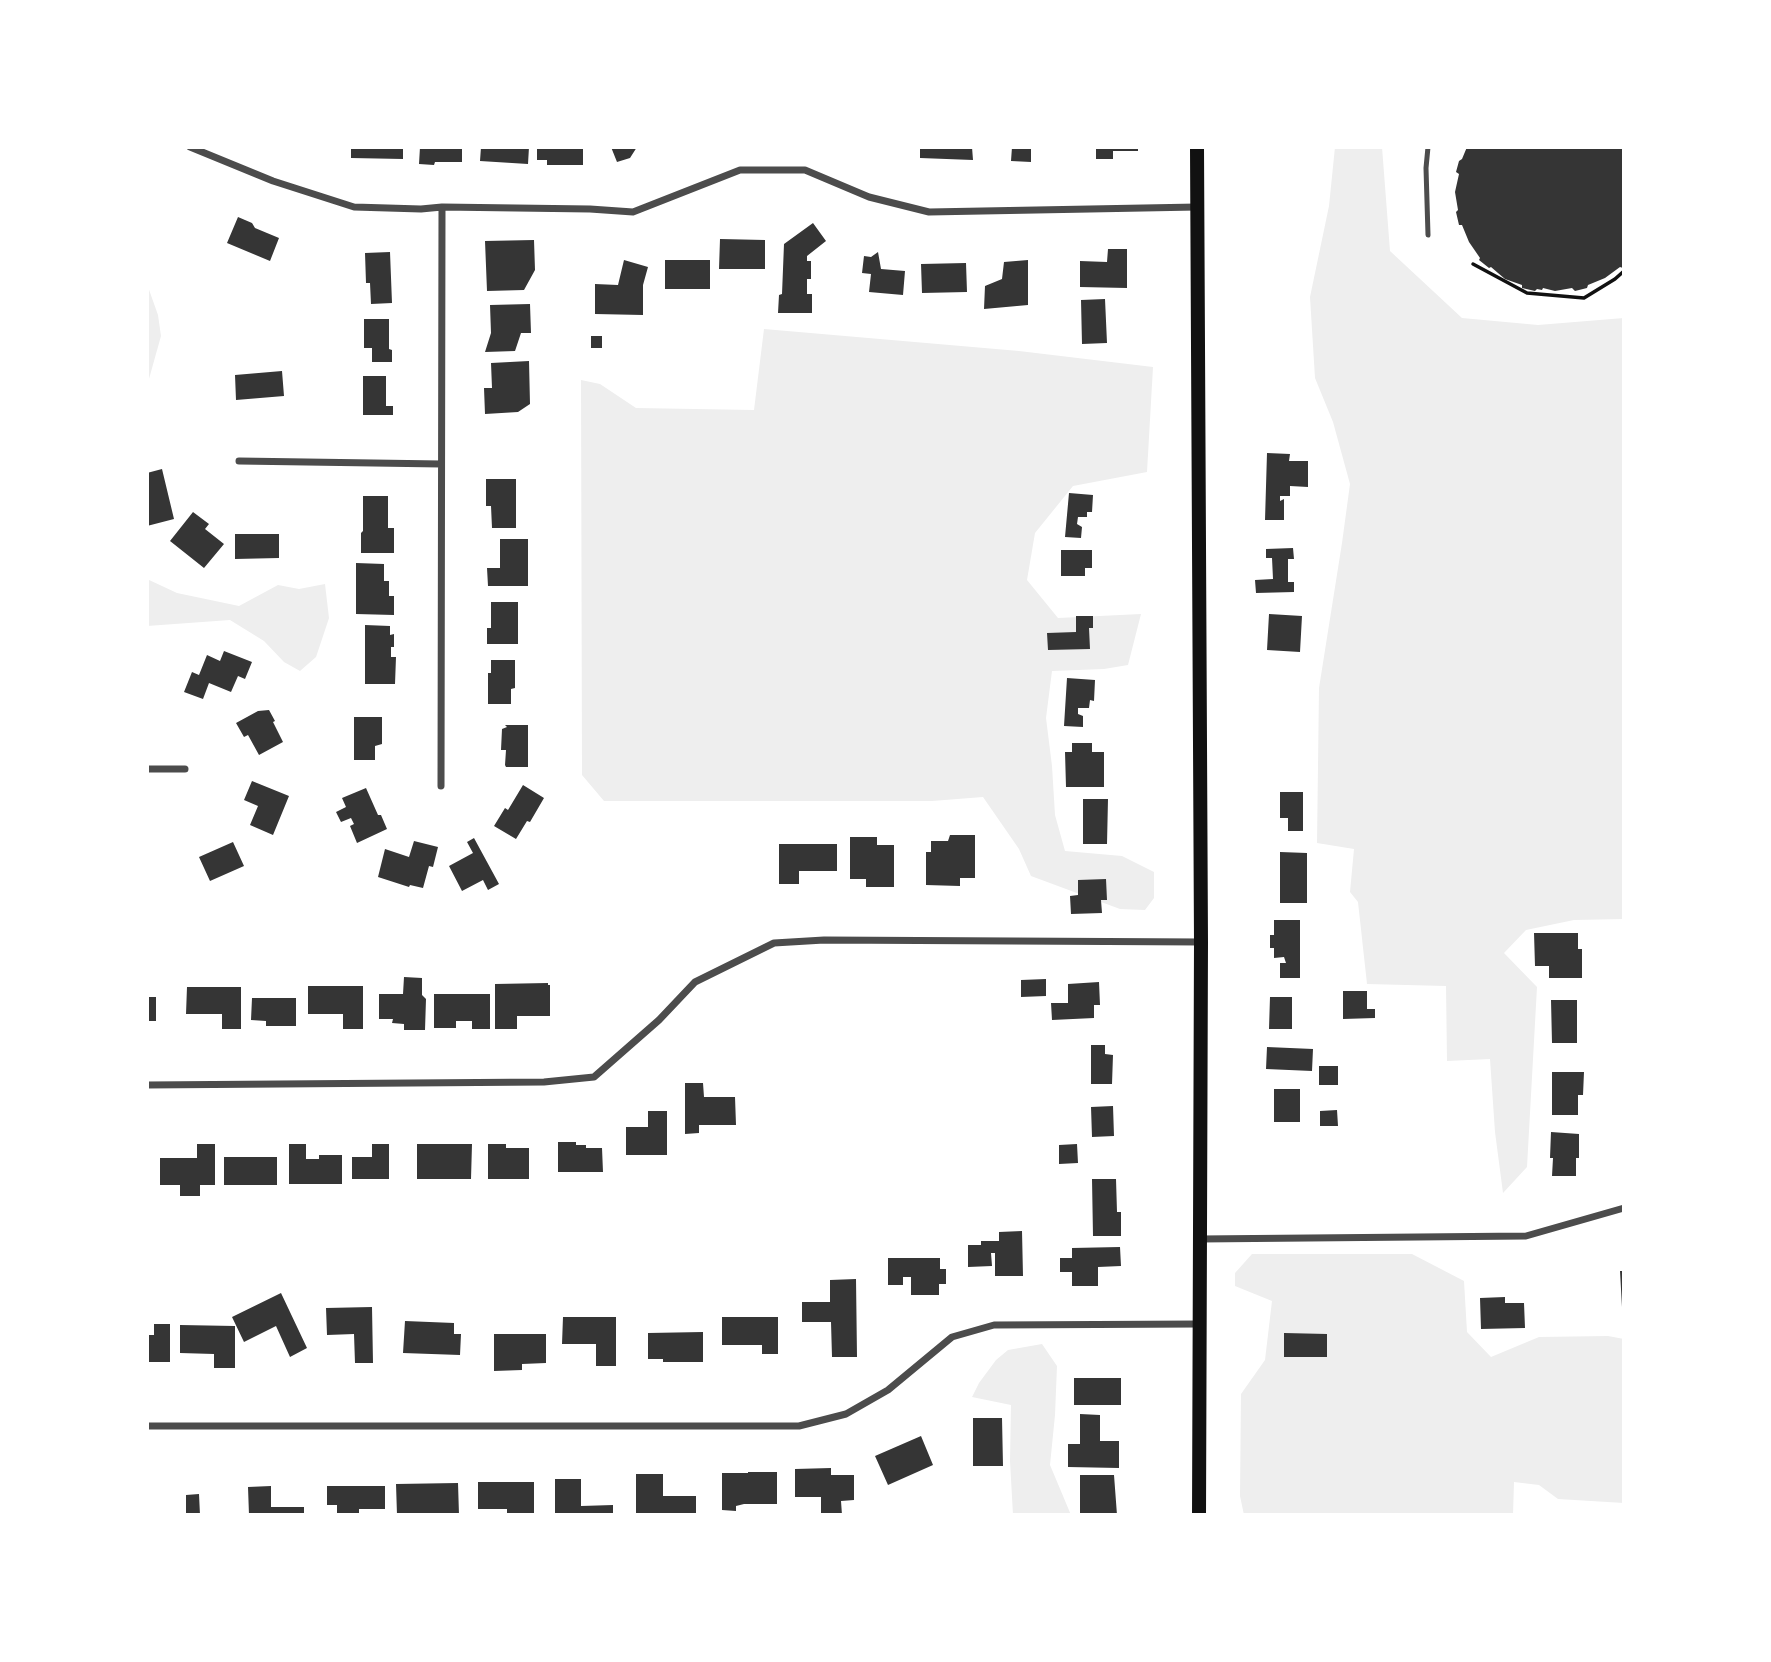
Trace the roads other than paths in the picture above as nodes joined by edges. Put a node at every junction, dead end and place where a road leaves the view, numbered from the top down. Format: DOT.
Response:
graph roads {
  1 [pos="190,147"];
  2 [pos="1197,147"];
  3 [pos="1428,147"];
  4 [pos="442,207"];
  5 [pos="1198,208"];
  6 [pos="1428,235"];
  7 [pos="239,461"];
  8 [pos="441,464"];
  9 [pos="147,769"];
  10 [pos="185,769"];
  11 [pos="441,786"];
  12 [pos="1202,942"];
  13 [pos="147,1085"];
  14 [pos="1624,1208"];
  15 [pos="1200,1239"];
  16 [pos="1199,1324"];
  17 [pos="147,1426"];
  18 [pos="1199,1515"];
  1 -- 4 [label="street"];
  2 -- 5 [label="main road"];
  3 -- 6 [label="lane"];
  4 -- 5 [label="street"];
  4 -- 8 [label="street"];
  5 -- 12 [label="main road"];
  7 -- 8 [label="street"];
  8 -- 11 [label="street"];
  9 -- 10 [label="street"];
  12 -- 13 [label="street"];
  12 -- 15 [label="main road"];
  14 -- 15 [label="street"];
  15 -- 16 [label="main road"];
  16 -- 17 [label="street"];
  16 -- 18 [label="main road"];
}
